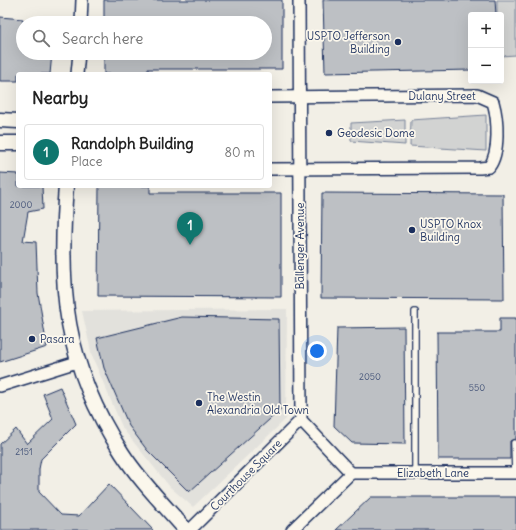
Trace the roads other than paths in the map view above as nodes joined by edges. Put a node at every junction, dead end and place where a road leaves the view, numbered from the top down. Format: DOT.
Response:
graph roads {
  1 [pos="82,0"];
  2 [pos="299,0"];
  3 [pos="81,16"];
  4 [pos="78,60"];
  5 [pos="77,72"];
  6 [pos="272,97"];
  7 [pos="299,97"];
  8 [pos="0,120"];
  9 [pos="16,121"];
  10 [pos="0,143"];
  11 [pos="16,143"];
  12 [pos="272,169"];
  13 [pos="299,169"];
  14 [pos="66,188"];
  15 [pos="415,312"];
  16 [pos="77,362"];
  17 [pos="0,386"];
  18 [pos="300,420"];
  19 [pos="514,443"];
  20 [pos="351,473"];
  21 [pos="415,473"];
  22 [pos="515,473"];
  23 [pos="186,530"];
  24 [pos="190,530"];
  25 [pos="292,530"];
  1 -- 3 [label="street"];
  2 -- 7 [label="street, Ballenger Avenue"];
  4 -- 5 [label="street"];
  6 -- 7 [label="street, Dulany Street"];
  7 -- 13 [label="street, Ballenger Avenue"];
  7 -- 13 [label="street, Dulany Street"];
  8 -- 9 [label="street"];
  10 -- 11 [label="street"];
  12 -- 13 [label="street, Dulany Street"];
  13 -- 18 [label="street, Ballenger Avenue"];
  14 -- 16 [label="street"];
  15 -- 21 [label="lane"];
  16 -- 17 [label="street"];
  16 -- 23 [label="street"];
  18 -- 20 [label="street"];
  18 -- 24 [label="street, Courthouse Square"];
  19 -- 22 [label="lane"];
  20 -- 21 [label="street, Elizabeth Lane"];
  20 -- 25 [label="street"];
  21 -- 22 [label="street, Elizabeth Lane"];
}
